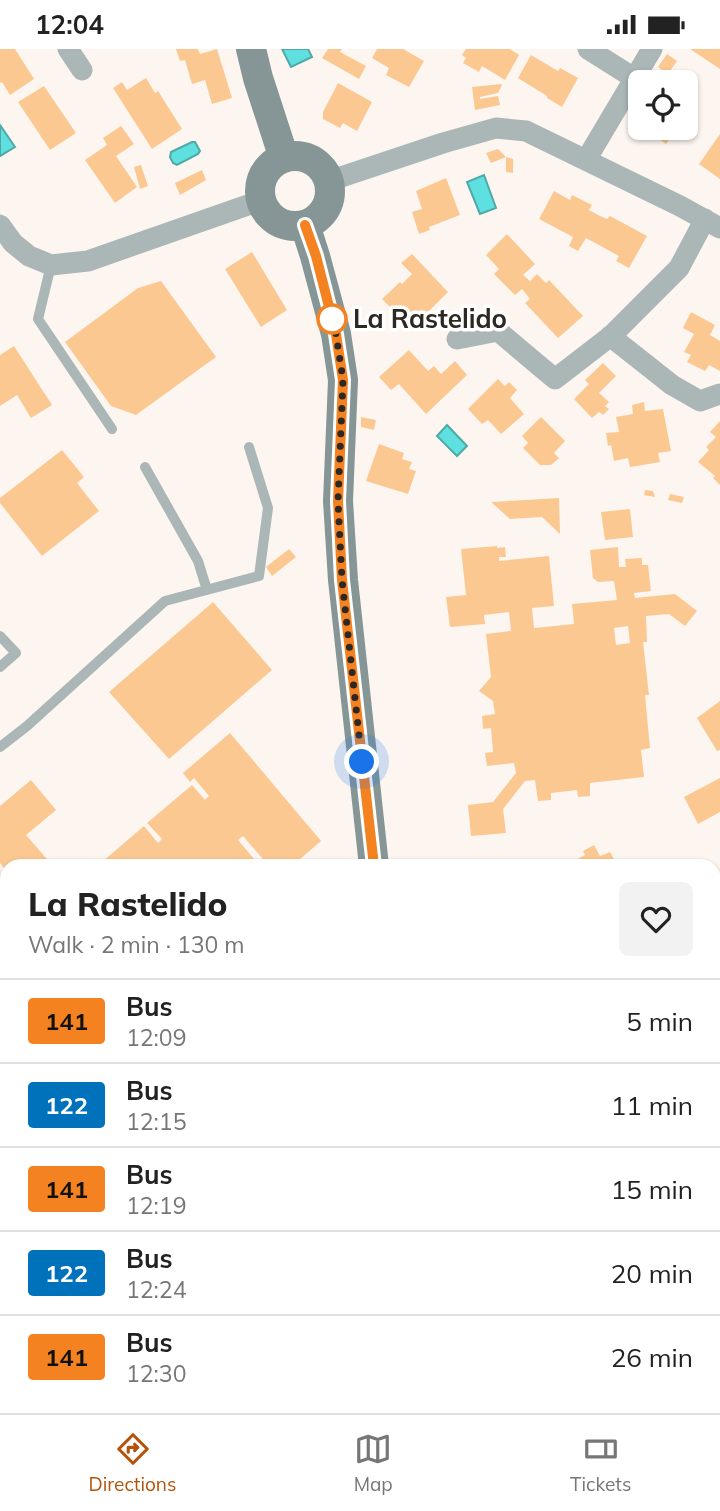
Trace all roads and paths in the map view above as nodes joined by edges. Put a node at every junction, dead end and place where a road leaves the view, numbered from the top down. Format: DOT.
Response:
graph roads {
  1 [pos="68,49"];
  2 [pos="251,49"];
  3 [pos="588,49"];
  4 [pos="652,49"];
  5 [pos="82,70"];
  6 [pos="639,70"];
  7 [pos="628,74"];
  8 [pos="628,88"];
  9 [pos="284,158"];
  10 [pos="586,160"];
  11 [pos="329,181"];
  12 [pos="261,200"];
  13 [pos="712,224"];
  14 [pos="0,225"];
  15 [pos="305,225"];
  16 [pos="51,265"];
  17 [pos="610,337"];
  18 [pos="457,339"];
  19 [pos="720,394"];
  20 [pos="112,429"];
  21 [pos="249,447"];
  22 [pos="145,467"];
  23 [pos="207,590"];
  24 [pos="0,636"];
  25 [pos="0,667"];
  26 [pos="0,747"];
  27 [pos="373,859"];
  1 -- 5 [label="street"];
  2 -- 9 [label="street"];
  3 -- 7 [label="street"];
  4 -- 6 [label="street"];
  8 -- 10 [label="street"];
  9 -- 11 [label="street"];
  9 -- 12 [label="street"];
  10 -- 11 [label="street"];
  10 -- 13 [label="street"];
  11 -- 15 [label="street"];
  12 -- 15 [label="street"];
  12 -- 16 [label="street"];
  13 -- 17 [label="street"];
  14 -- 16 [label="street"];
  15 -- 27 [label="street"];
  16 -- 20 [label="lane"];
  17 -- 18 [label="street"];
  17 -- 19 [label="street"];
  21 -- 23 [label="lane"];
  22 -- 23 [label="lane"];
  23 -- 26 [label="lane"];
  24 -- 25 [label="lane"];
}
